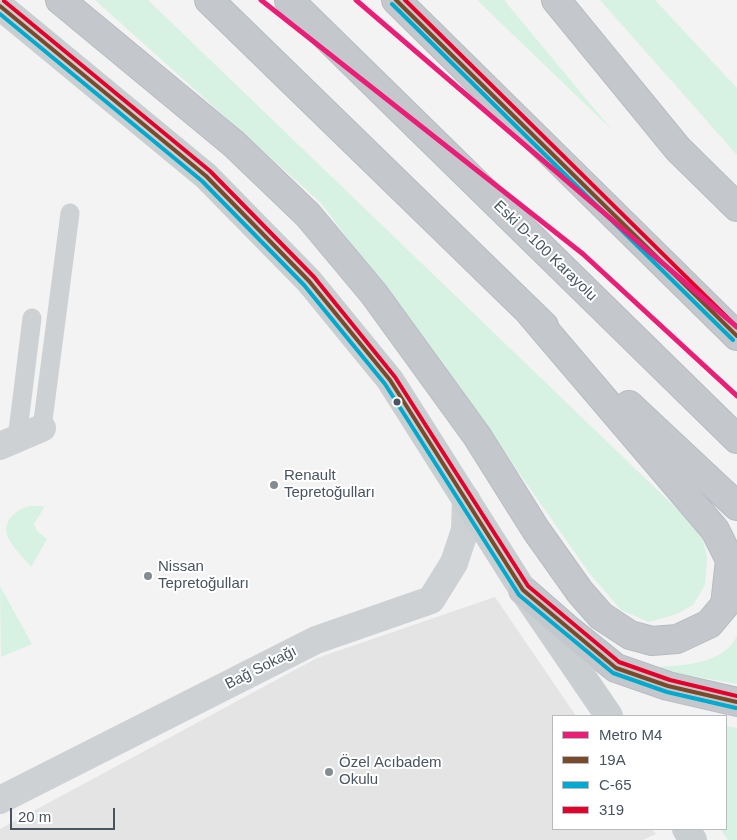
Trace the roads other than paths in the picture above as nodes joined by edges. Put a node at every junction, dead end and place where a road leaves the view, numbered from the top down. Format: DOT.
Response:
graph roads {
  1 [pos="60,0"];
  2 [pos="209,0"];
  3 [pos="289,0"];
  4 [pos="396,0"];
  5 [pos="556,0"];
  6 [pos="0,6"];
  7 [pos="737,207"];
  8 [pos="70,213"];
  9 [pos="531,314"];
  10 [pos="32,318"];
  11 [pos="737,336"];
  12 [pos="42,428"];
  13 [pos="737,439"];
  14 [pos="8,443"];
  15 [pos="466,499"];
  16 [pos="737,506"];
  17 [pos="523,590"];
  18 [pos="737,702"];
  19 [pos="608,715"];
  20 [pos="0,800"];
  1 -- 9 [label="highway"];
  2 -- 9 [label="highway"];
  3 -- 13 [label="highway, Eski D-100 Karayolu"];
  4 -- 11 [label="highway"];
  5 -- 7 [label="highway"];
  6 -- 15 [label="main road"];
  8 -- 12 [label="lane"];
  9 -- 16 [label="highway"];
  10 -- 14 [label="lane"];
  12 -- 14 [label="street"];
  15 -- 17 [label="main road"];
  15 -- 20 [label="street, Bağ Sokağı"];
  17 -- 18 [label="highway"];
  17 -- 19 [label="main road"];
}
